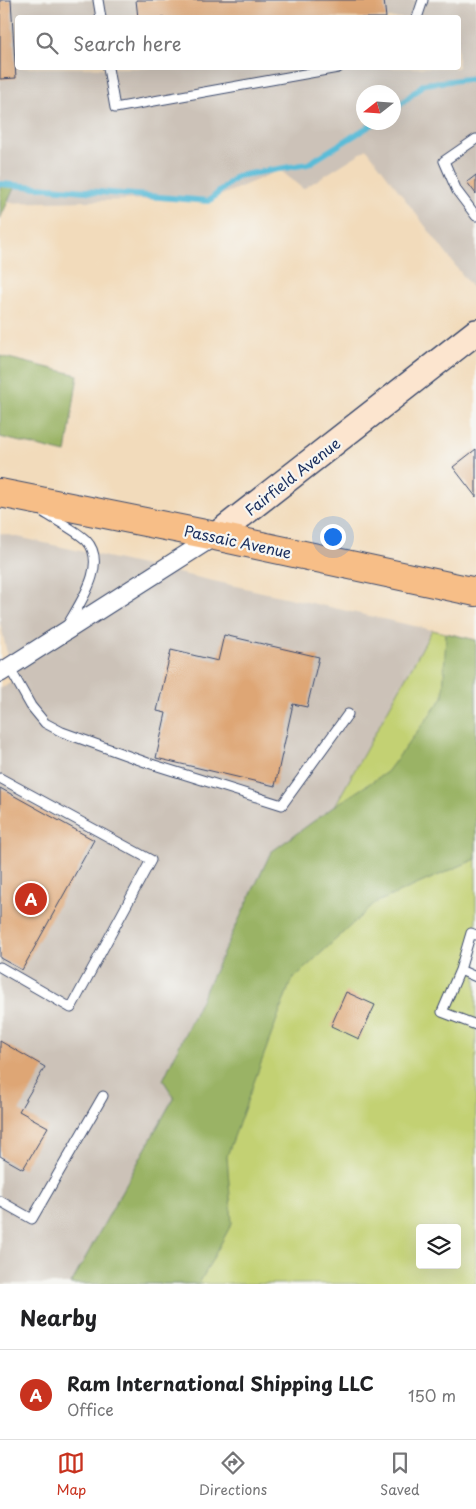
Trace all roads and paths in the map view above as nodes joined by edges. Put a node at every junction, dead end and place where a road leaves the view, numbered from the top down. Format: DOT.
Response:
graph roads {
  1 [pos="98,0"];
  2 [pos="423,0"];
  3 [pos="100,15"];
  4 [pos="418,15"];
  5 [pos="108,70"];
  6 [pos="327,70"];
  7 [pos="476,139"];
  8 [pos="476,216"];
  9 [pos="476,332"];
  10 [pos="9,495"];
  11 [pos="215,536"];
  12 [pos="476,592"];
  13 [pos="63,633"];
  14 [pos="5,670"];
  15 [pos="348,714"];
  16 [pos="0,778"];
  17 [pos="473,934"];
  18 [pos="0,967"];
  19 [pos="460,970"];
  20 [pos="476,977"];
  21 [pos="476,1025"];
  22 [pos="103,1096"];
  23 [pos="0,1201"];
  1 -- 3 [label="lane"];
  2 -- 4 [label="lane"];
  5 -- 6 [label="lane"];
  7 -- 8 [label="lane"];
  9 -- 11 [label="street, Fairfield Avenue"];
  10 -- 11 [label="main road, Passaic Avenue"];
  10 -- 13 [label="lane"];
  11 -- 12 [label="main road, Passaic Avenue"];
  11 -- 13 [label="street, Fairfield Avenue"];
  13 -- 14 [label="street, Fairfield Avenue"];
  14 -- 15 [label="lane"];
  16 -- 18 [label="lane"];
  17 -- 19 [label="lane"];
  19 -- 20 [label="lane"];
  19 -- 21 [label="lane"];
  22 -- 23 [label="lane"];
}
